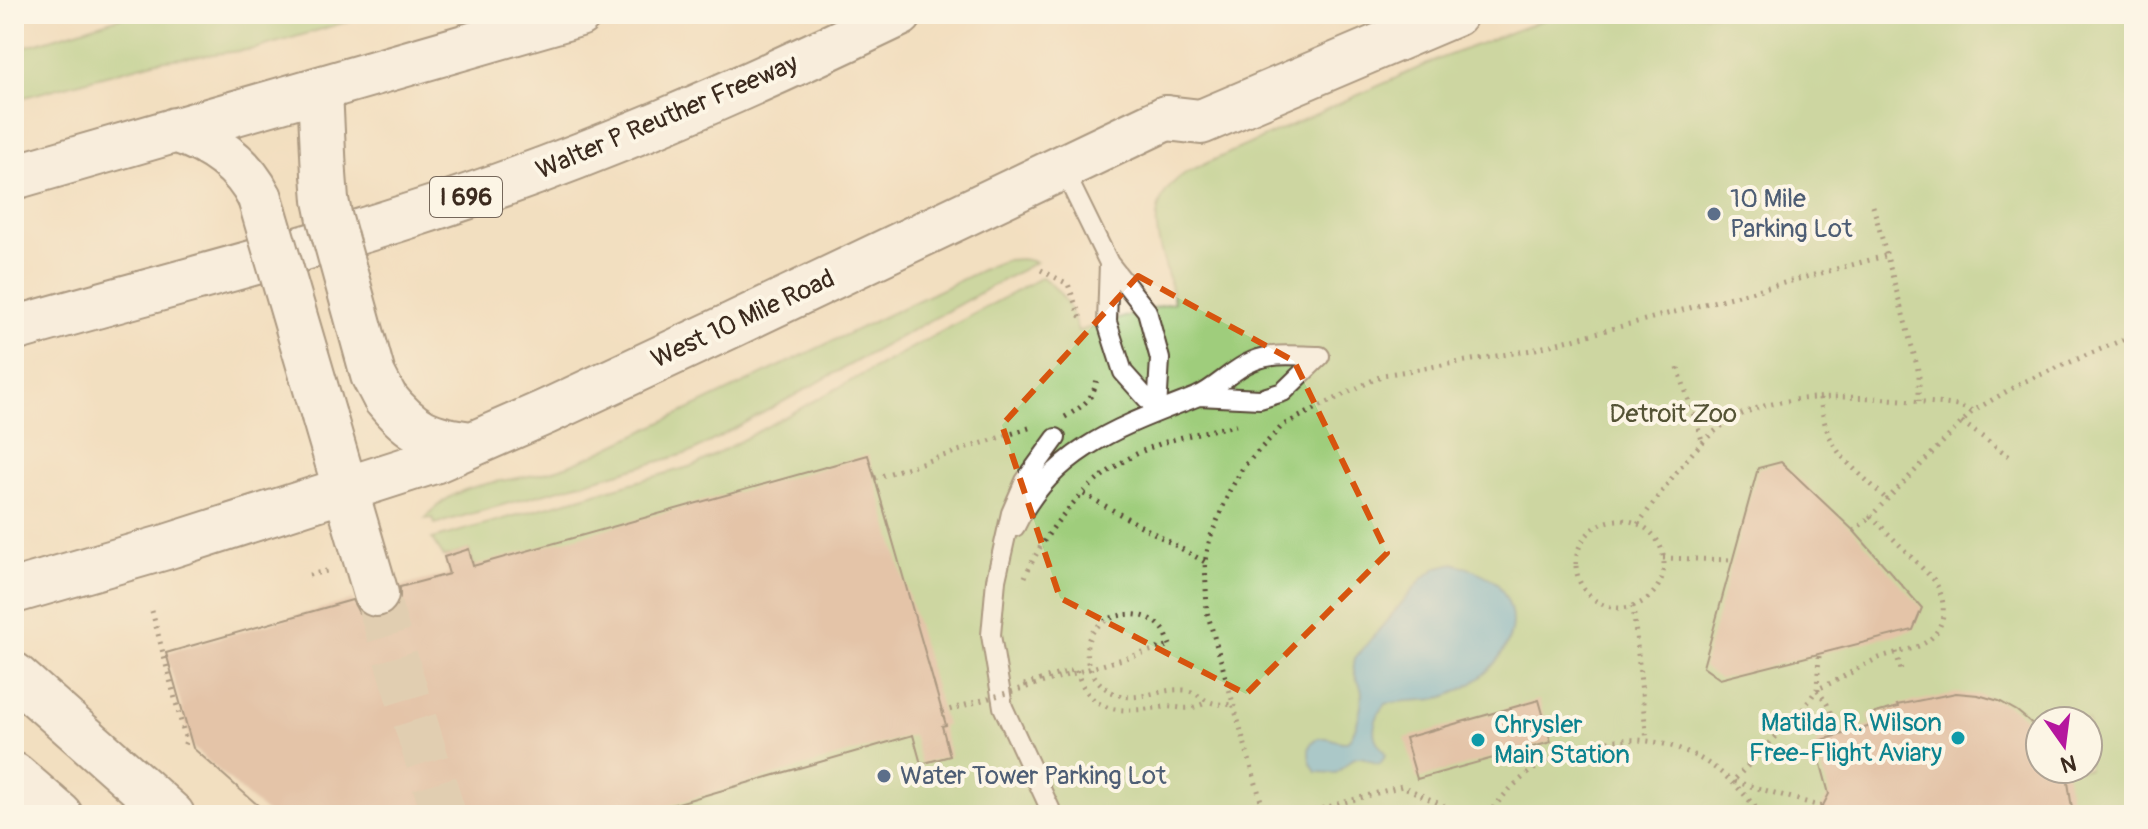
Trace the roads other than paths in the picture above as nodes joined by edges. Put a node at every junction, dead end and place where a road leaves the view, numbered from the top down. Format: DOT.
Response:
graph roads {
  1 [pos="579,14"];
  2 [pos="900,14"];
  3 [pos="1455,14"];
  4 [pos="320,90"];
  5 [pos="175,130"];
  6 [pos="1062,167"];
  7 [pos="14,177"];
  8 [pos="1109,263"];
  9 [pos="14,329"];
  10 [pos="1199,396"];
  11 [pos="1157,410"];
  12 [pos="1056,438"];
  13 [pos="472,444"];
  14 [pos="346,490"];
  15 [pos="1005,548"];
  16 [pos="14,591"];
  17 [pos="376,594"];
  18 [pos="20,685"];
  19 [pos="14,775"];
  20 [pos="60,815"];
  21 [pos="172,815"];
  22 [pos="1053,815"];
  1 -- 4 [label="main road"];
  2 -- 9 [label="main road, Walter P Reuther Freeway / I 696"];
  3 -- 6 [label="main road, West 10 Mile Road"];
  4 -- 5 [label="main road"];
  4 -- 13 [label="main road, bridge"];
  5 -- 7 [label="main road"];
  5 -- 14 [label="main road, bridge"];
  6 -- 8 [label="lane"];
  6 -- 13 [label="main road, West 10 Mile Road"];
  8 -- 11 [label="lane"];
  8 -- 11 [label="lane"];
  10 -- 10 [label="lane"];
  10 -- 11 [label="lane"];
  11 -- 15 [label="lane"];
  12 -- 15 [label="lane"];
  13 -- 14 [label="main road, West 10 Mile Road"];
  14 -- 16 [label="main road, West 10 Mile Road"];
  14 -- 17 [label="main road"];
  15 -- 22 [label="lane"];
  18 -- 21 [label="main road"];
  19 -- 20 [label="main road"];
}
